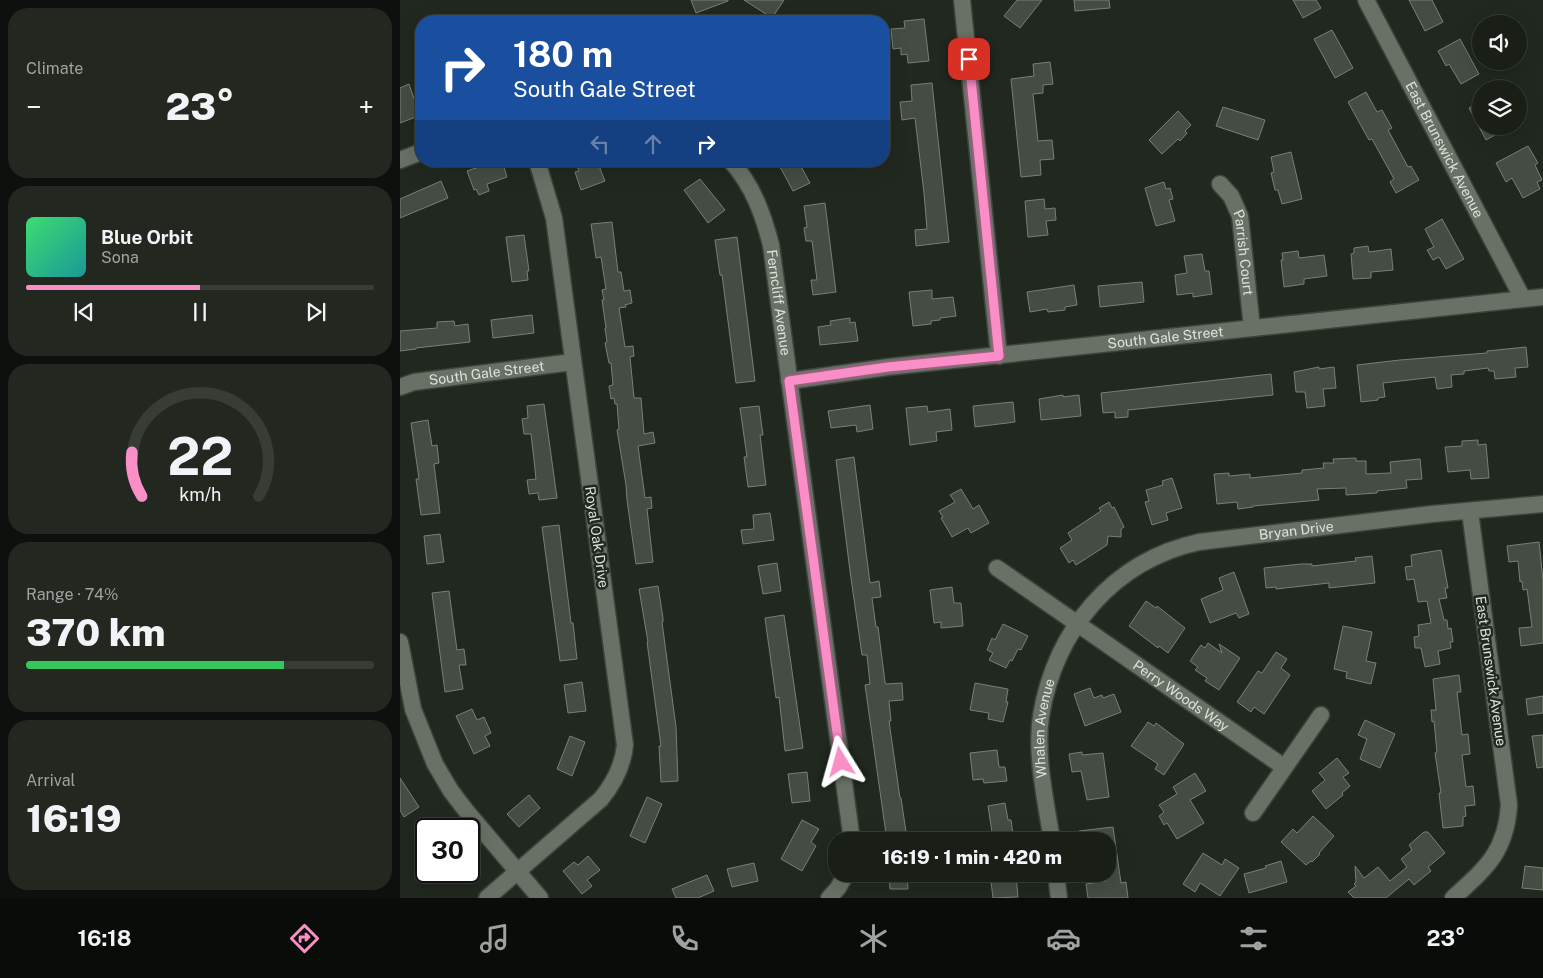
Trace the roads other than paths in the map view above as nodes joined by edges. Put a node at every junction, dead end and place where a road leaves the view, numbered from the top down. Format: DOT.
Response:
graph roads {
  1 [pos="962,0"];
  2 [pos="1366,0"];
  3 [pos="415,154"];
  4 [pos="400,160"];
  5 [pos="539,167"];
  6 [pos="735,167"];
  7 [pos="1220,184"];
  8 [pos="1543,297"];
  9 [pos="1523,300"];
  10 [pos="1252,328"];
  11 [pos="999,356"];
  12 [pos="573,362"];
  13 [pos="789,381"];
  14 [pos="400,387"];
  15 [pos="1543,504"];
  16 [pos="1470,512"];
  17 [pos="997,568"];
  18 [pos="1078,624"];
  19 [pos="400,642"];
  20 [pos="1321,715"];
  21 [pos="1284,767"];
  22 [pos="1253,813"];
  23 [pos="851,832"];
  24 [pos="1051,832"];
  25 [pos="518,872"];
  26 [pos="841,882"];
  27 [pos="1057,882"];
  28 [pos="487,898"];
  29 [pos="540,898"];
  30 [pos="829,898"];
  31 [pos="1059,898"];
  32 [pos="1453,898"];
  1 -- 11 [label="street"];
  2 -- 9 [label="street, East Brunswick Avenue"];
  3 -- 4 [label="street"];
  5 -- 12 [label="street, Royal Oak Drive"];
  6 -- 13 [label="street, Ferncliff Avenue"];
  7 -- 10 [label="street, Parrish Court"];
  8 -- 9 [label="street, South Gale Street"];
  9 -- 10 [label="street, South Gale Street"];
  10 -- 11 [label="street, South Gale Street"];
  11 -- 13 [label="street, South Gale Street"];
  12 -- 14 [label="street, South Gale Street"];
  12 -- 25 [label="street, Royal Oak Drive"];
  13 -- 23 [label="street, Ferncliff Avenue"];
  15 -- 16 [label="street, Bryan Drive"];
  16 -- 18 [label="street, Bryan Drive"];
  16 -- 32 [label="street, East Brunswick Avenue"];
  17 -- 18 [label="street, Perry Woods Way"];
  18 -- 21 [label="street, Perry Woods Way"];
  18 -- 24 [label="street, Whalen Avenue"];
  19 -- 25 [label="street"];
  20 -- 21 [label="street"];
  21 -- 22 [label="street"];
  25 -- 28 [label="street, Royal Oak Drive"];
  25 -- 29 [label="street"];
  26 -- 30 [label="street"];
  27 -- 31 [label="street"];
}
